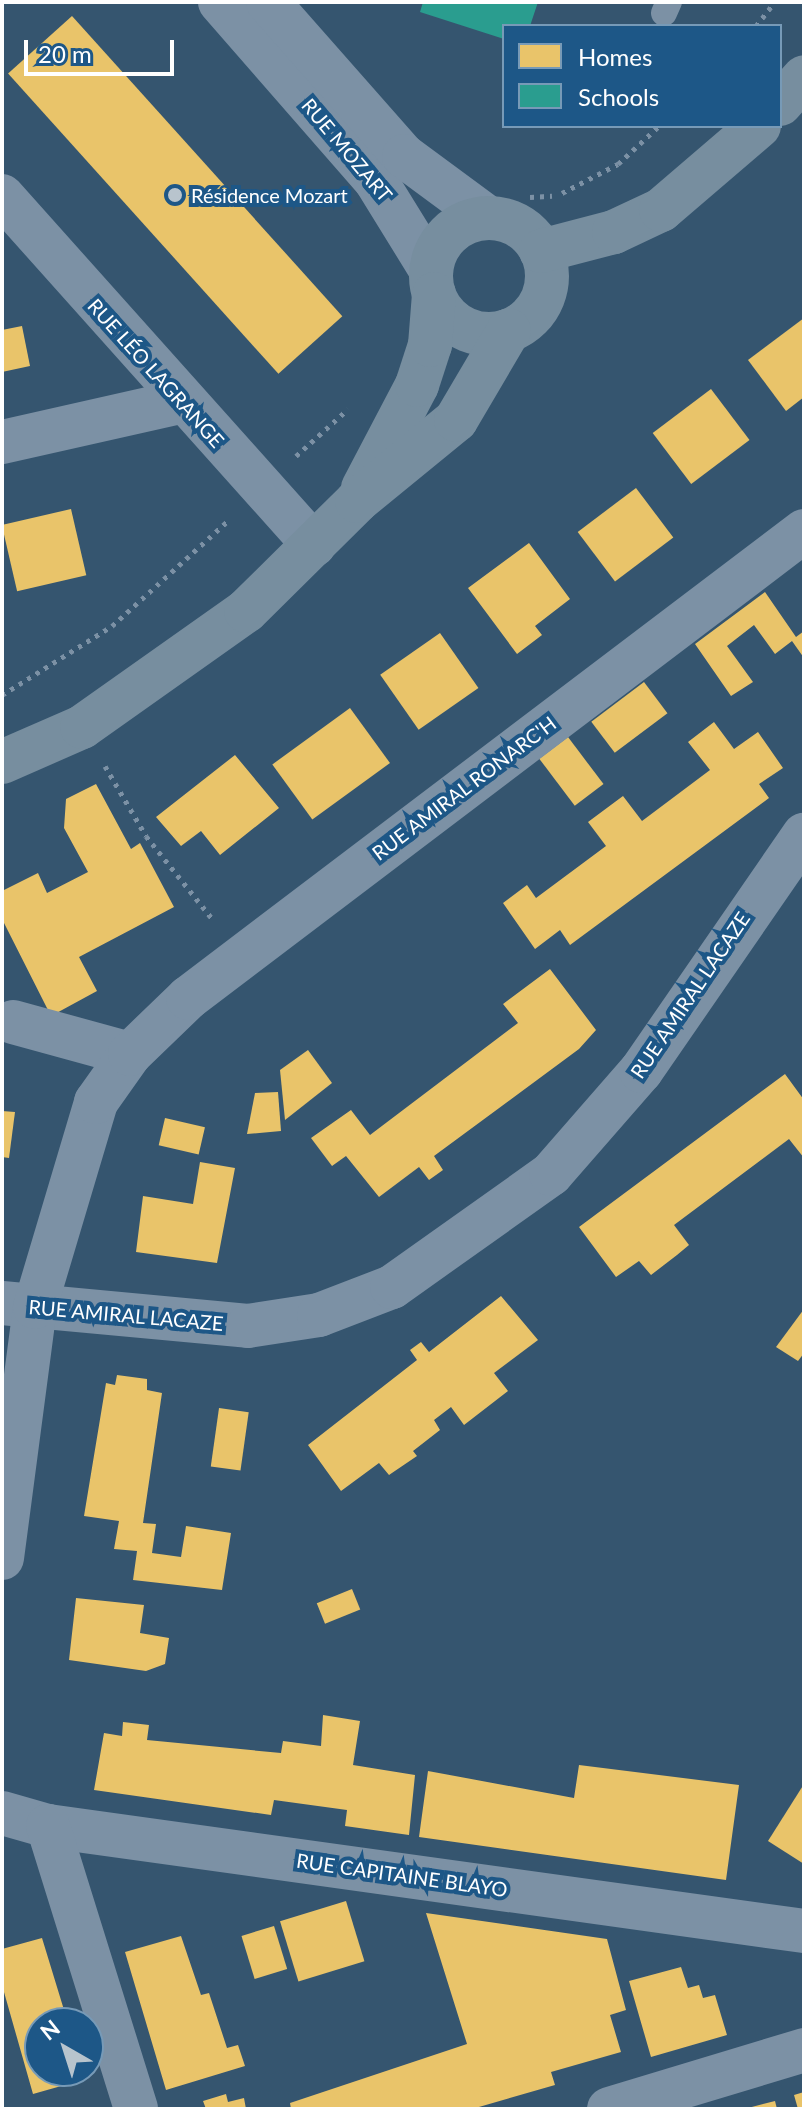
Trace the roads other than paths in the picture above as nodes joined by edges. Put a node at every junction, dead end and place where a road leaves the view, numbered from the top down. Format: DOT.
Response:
graph roads {
  1 [pos="220,2"];
  2 [pos="268,2"];
  3 [pos="804,77"];
  4 [pos="782,102"];
  5 [pos="757,128"];
  6 [pos="2,196"];
  7 [pos="488,218"];
  8 [pos="541,251"];
  9 [pos="433,282"];
  10 [pos="509,330"];
  11 [pos="179,402"];
  12 [pos="2,442"];
  13 [pos="357,501"];
  14 [pos="804,531"];
  15 [pos="314,545"];
  16 [pos="2,762"];
  17 [pos="804,835"];
  18 [pos="13,1022"];
  19 [pos="130,1054"];
  20 [pos="18,1305"];
  21 [pos="2,1558"];
  22 [pos="2,1813"];
  23 [pos="48,1826"];
  24 [pos="804,1931"];
  25 [pos="804,2050"];
  26 [pos="136,2109"];
  27 [pos="609,2109"];
  1 -- 9 [label="street, RUE MOZART"];
  2 -- 7 [label="street, RUE MOZART"];
  3 -- 4 [label="main road"];
  5 -- 8 [label="main road"];
  6 -- 11 [label="street, RUE LÉO LAGRANGE"];
  7 -- 8 [label="main road"];
  7 -- 9 [label="main road"];
  8 -- 10 [label="main road"];
  9 -- 10 [label="main road"];
  9 -- 13 [label="main road"];
  10 -- 13 [label="main road"];
  11 -- 12 [label="street"];
  11 -- 15 [label="street, RUE LÉO LAGRANGE"];
  13 -- 15 [label="main road"];
  14 -- 19 [label="street, RUE AMIRAL RONARC'H"];
  15 -- 16 [label="main road"];
  17 -- 20 [label="street, RUE AMIRAL LACAZE"];
  18 -- 19 [label="street"];
  19 -- 20 [label="street, RUE AMIRAL RONARC'H"];
  20 -- 21 [label="street, RUE AMIRAL RONARC'H"];
  22 -- 23 [label="street, RUE CAPITAINE BLAYO"];
  23 -- 24 [label="street, RUE CAPITAINE BLAYO"];
  23 -- 26 [label="street"];
  25 -- 27 [label="street"];
}
